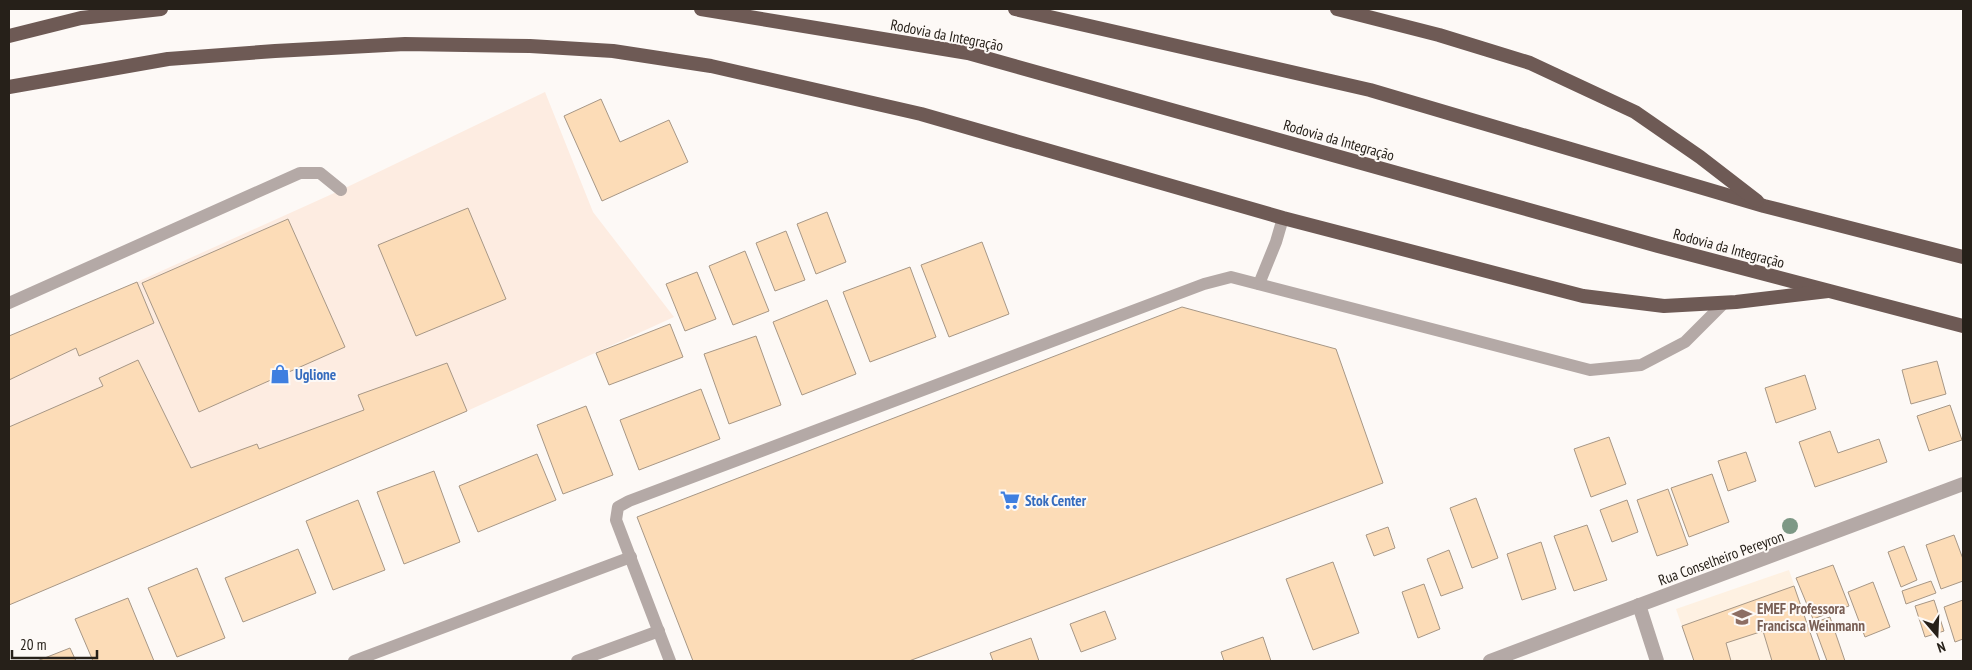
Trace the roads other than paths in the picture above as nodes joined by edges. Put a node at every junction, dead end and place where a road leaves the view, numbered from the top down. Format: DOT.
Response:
graph roads {
  1 [pos="161,9"];
  2 [pos="701,9"];
  3 [pos="1015,9"];
  4 [pos="1337,9"];
  5 [pos="9,36"];
  6 [pos="9,87"];
  7 [pos="341,190"];
  8 [pos="1764,206"];
  9 [pos="1283,218"];
  10 [pos="1963,257"];
  11 [pos="1259,284"];
  12 [pos="1828,291"];
  13 [pos="1725,302"];
  14 [pos="9,303"];
  15 [pos="1963,326"];
  16 [pos="1963,484"];
  17 [pos="631,557"];
  18 [pos="1639,606"];
  19 [pos="659,631"];
  20 [pos="354,661"];
  21 [pos="577,661"];
  22 [pos="670,661"];
  23 [pos="1490,661"];
  24 [pos="1657,661"];
  1 -- 5 [label="highway"];
  2 -- 12 [label="highway, Rodovia da Integração"];
  3 -- 8 [label="highway"];
  4 -- 8 [label="highway"];
  6 -- 9 [label="highway"];
  7 -- 14 [label="lane"];
  8 -- 10 [label="highway"];
  9 -- 11 [label="lane"];
  9 -- 13 [label="highway"];
  11 -- 13 [label="lane"];
  11 -- 17 [label="lane"];
  12 -- 13 [label="highway"];
  12 -- 15 [label="highway, Rodovia da Integração"];
  16 -- 18 [label="street, Rua Conselheiro Pereyron"];
  17 -- 19 [label="lane"];
  17 -- 20 [label="lane"];
  18 -- 23 [label="street, Rua Conselheiro Pereyron"];
  18 -- 24 [label="street"];
  19 -- 21 [label="lane"];
  19 -- 22 [label="lane"];
}
